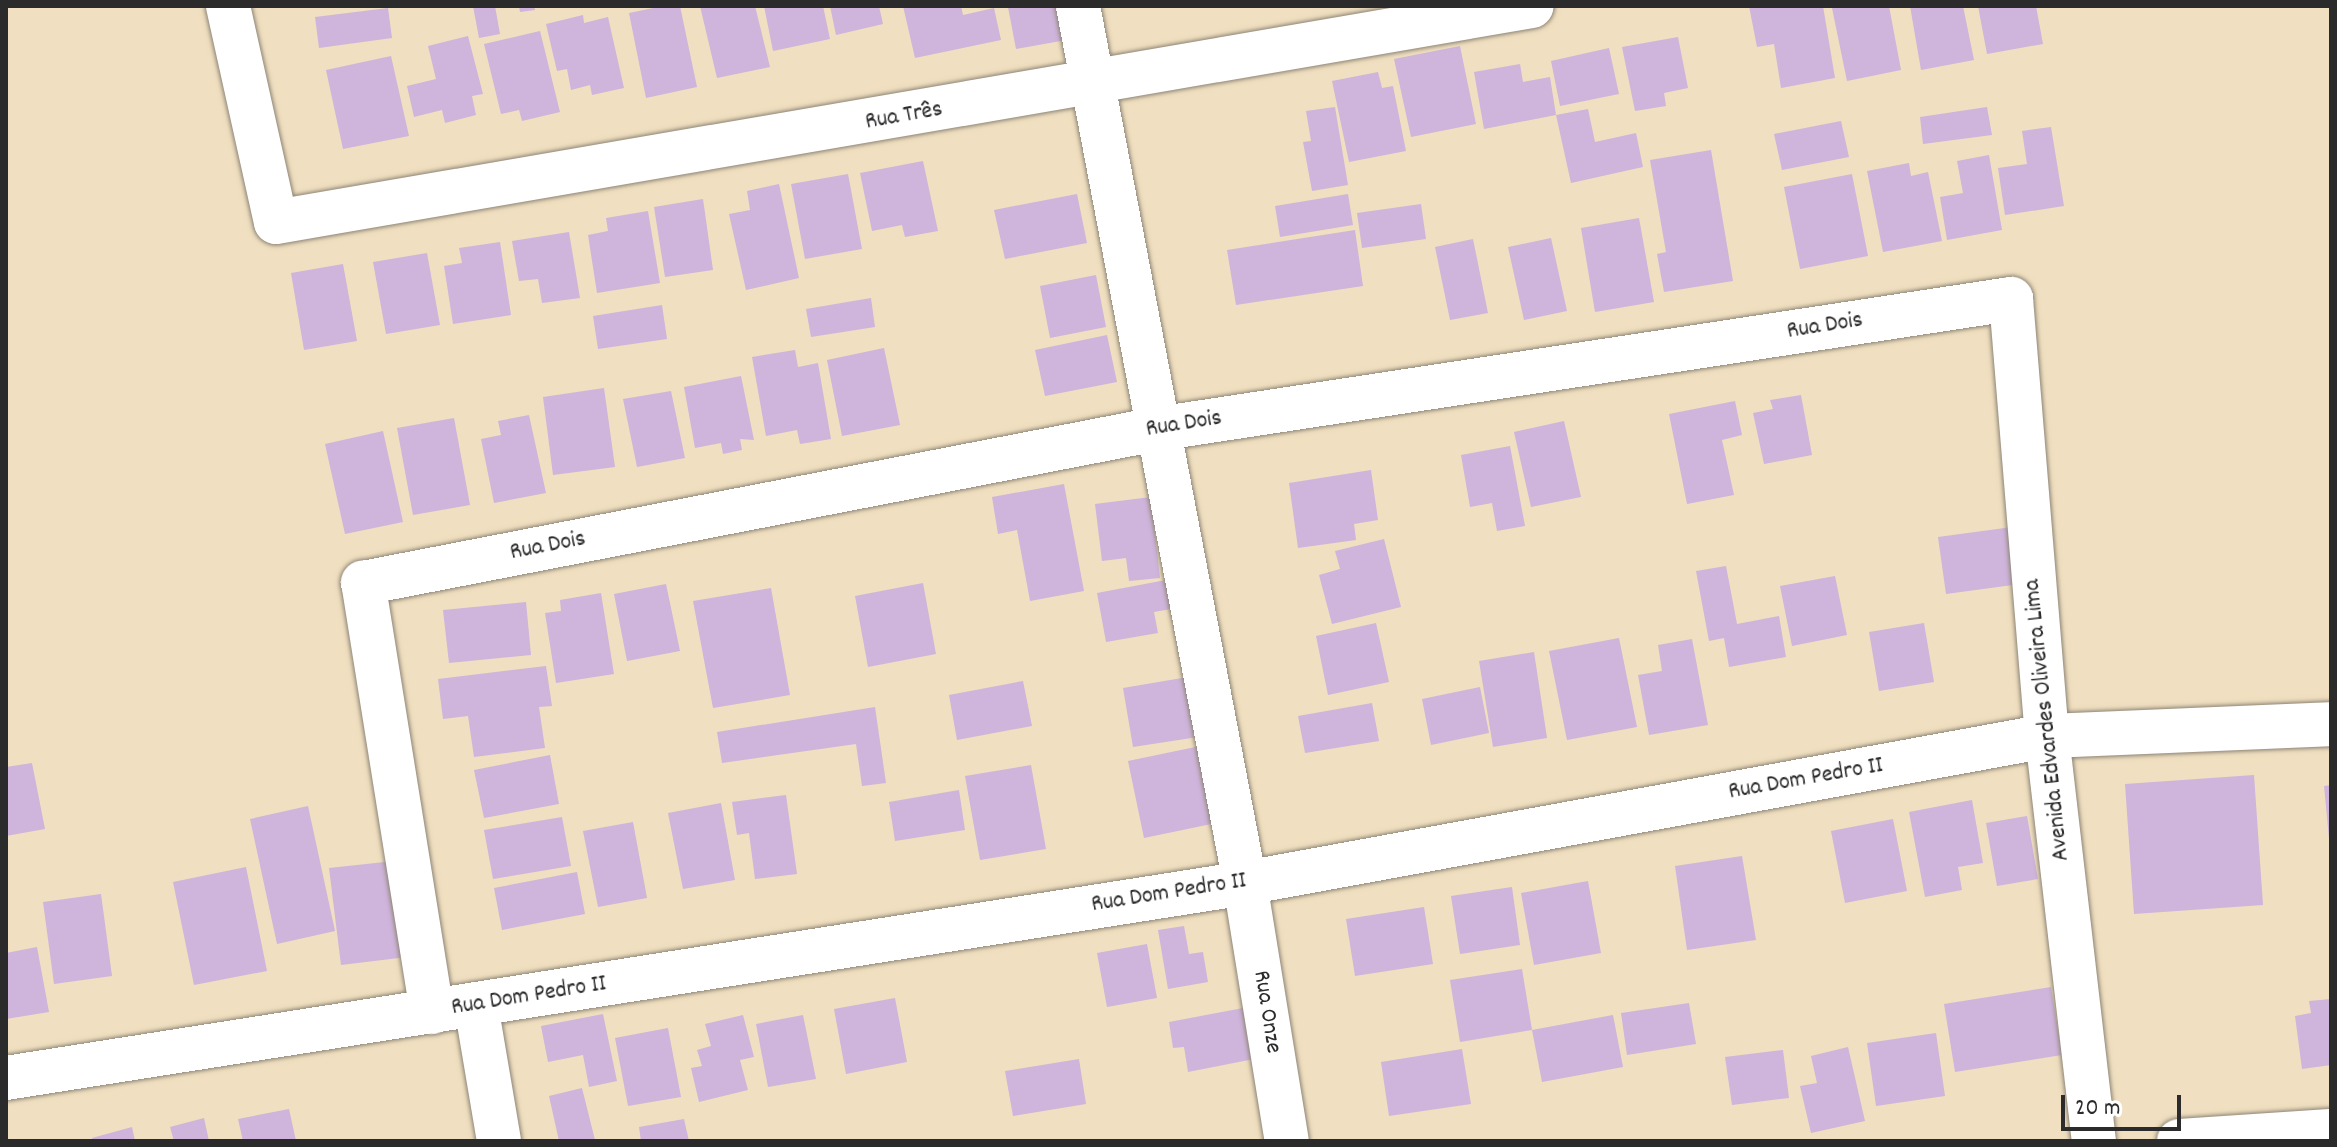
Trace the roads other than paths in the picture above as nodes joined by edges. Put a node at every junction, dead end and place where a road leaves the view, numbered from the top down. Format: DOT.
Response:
graph roads {
  1 [pos="228,6"];
  2 [pos="1078,6"];
  3 [pos="1532,6"];
  4 [pos="1094,85"];
  5 [pos="2011,299"];
  6 [pos="1157,429"];
  7 [pos="2331,724"];
  8 [pos="2047,736"];
  9 [pos="1245,883"];
  10 [pos="476,1005"];
  11 [pos="432,1012"];
  12 [pos="6,1078"];
  13 [pos="2331,1131"];
  14 [pos="499,1141"];
  15 [pos="1287,1141"];
  16 [pos="2094,1141"];
  17 [pos="2179,1141"];
  1 -- 4 [label="street, Rua Três"];
  2 -- 4 [label="street, Rua Onze"];
  3 -- 4 [label="street, Rua Três"];
  4 -- 6 [label="street, Rua Onze"];
  5 -- 6 [label="street, Rua Dois"];
  5 -- 8 [label="street, Avenida Edvardes Oliveira Lima"];
  6 -- 9 [label="street, Rua Onze"];
  6 -- 11 [label="street, Rua Dois"];
  7 -- 8 [label="street, Rua Dom Pedro II"];
  8 -- 9 [label="street, Rua Dom Pedro II"];
  8 -- 16 [label="street, Avenida Edvardes Oliveira Lima"];
  9 -- 10 [label="street, Rua Dom Pedro II"];
  9 -- 15 [label="street, Rua Onze"];
  10 -- 11 [label="street, Rua Dom Pedro II"];
  10 -- 14 [label="street"];
  11 -- 12 [label="street, Rua Dom Pedro II"];
  13 -- 17 [label="street"];
}
